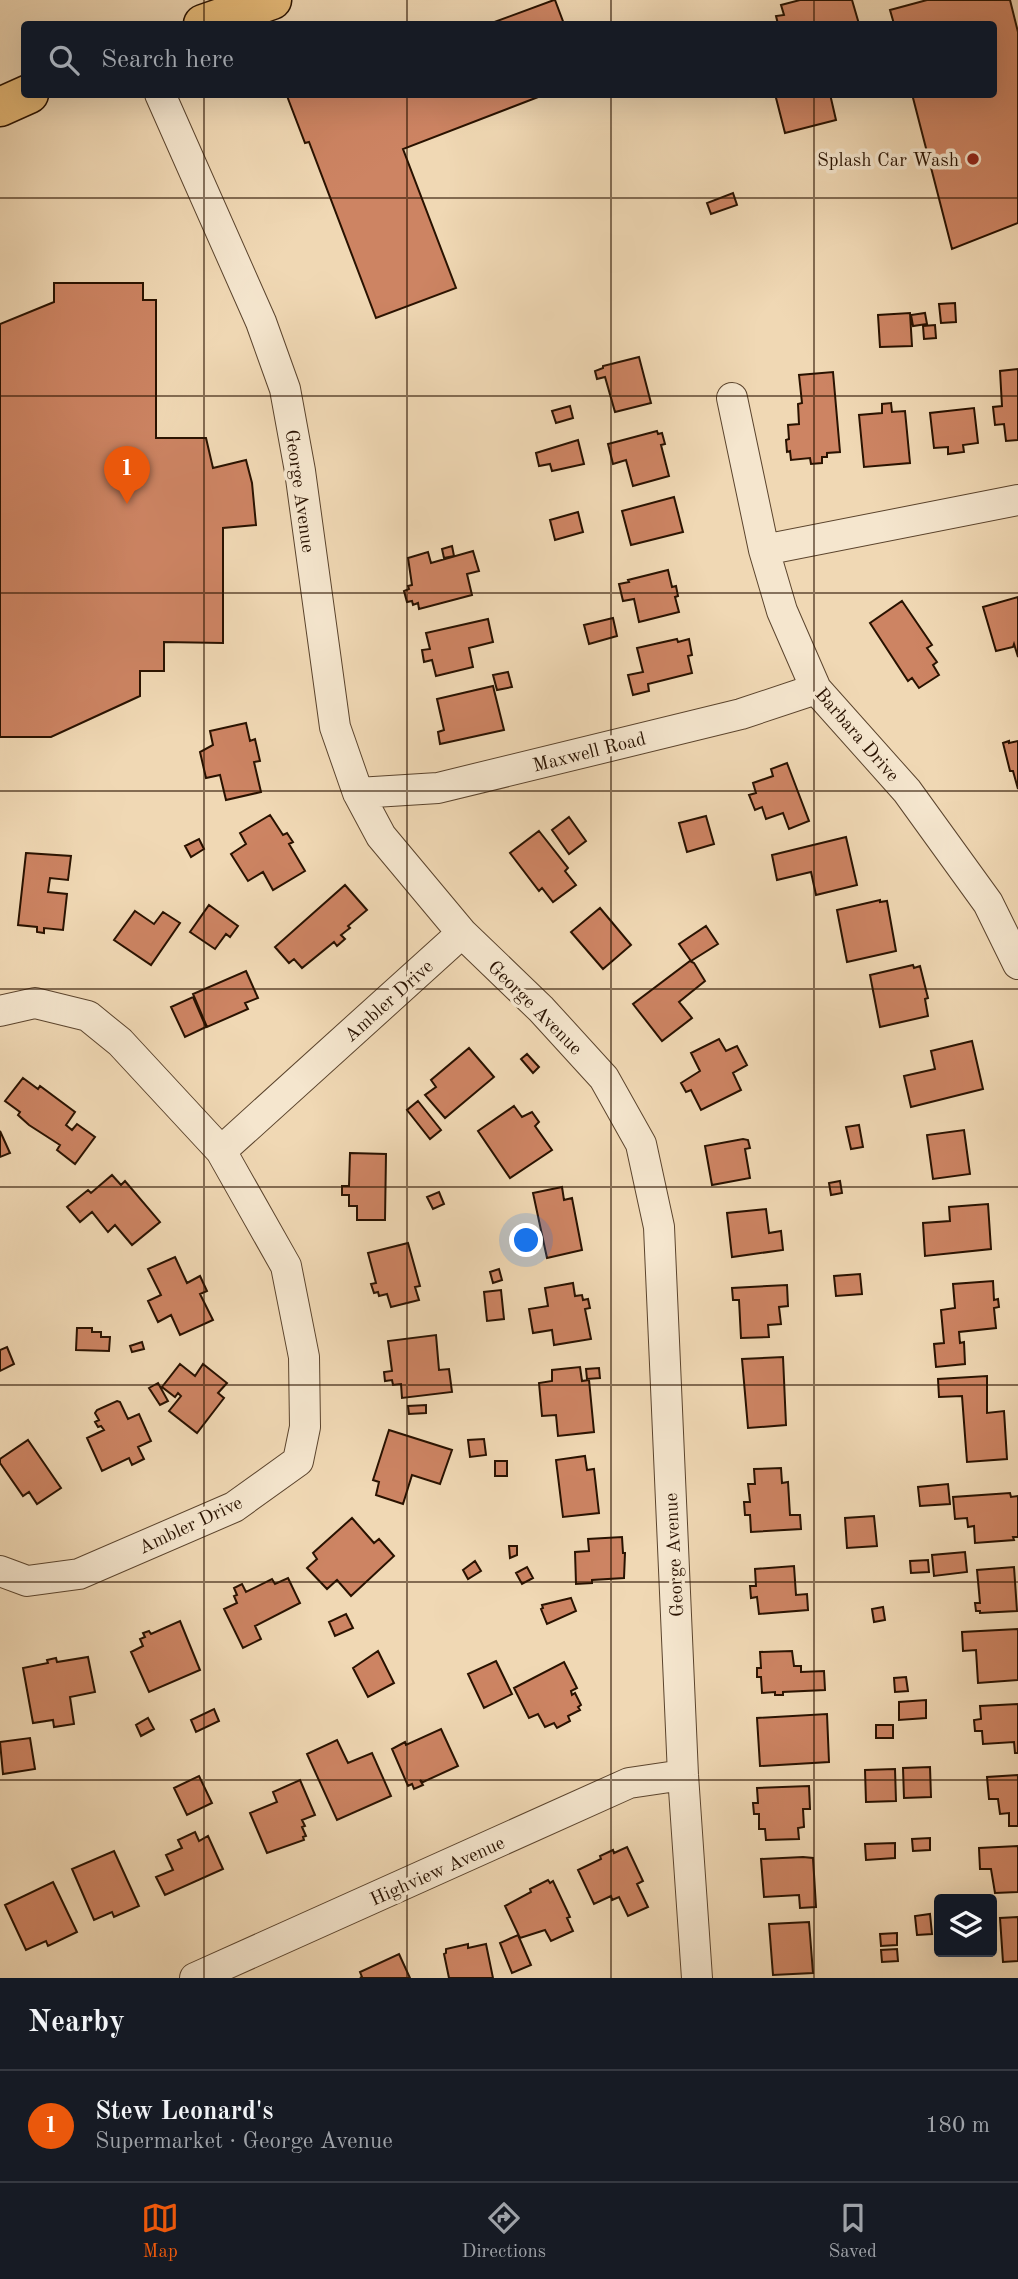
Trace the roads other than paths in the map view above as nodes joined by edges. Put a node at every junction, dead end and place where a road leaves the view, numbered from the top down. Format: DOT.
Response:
graph roads {
  1 [pos="272,0"];
  2 [pos="212,21"];
  3 [pos="21,98"];
  4 [pos="162,98"];
  5 [pos="0,107"];
  6 [pos="732,398"];
  7 [pos="1018,500"];
  8 [pos="764,550"];
  9 [pos="816,689"];
  10 [pos="358,793"];
  11 [pos="462,933"];
  12 [pos="1018,964"];
  13 [pos="0,1011"];
  14 [pos="221,1151"];
  15 [pos="0,1571"];
  16 [pos="683,1775"];
  17 [pos="195,1978"];
  18 [pos="696,1978"];
  1 -- 2 [label="main road"];
  3 -- 5 [label="main road"];
  4 -- 10 [label="street, George Avenue"];
  6 -- 8 [label="street, Barbara Drive"];
  7 -- 8 [label="street"];
  8 -- 9 [label="street, Barbara Drive"];
  9 -- 10 [label="street, Maxwell Road"];
  9 -- 12 [label="street, Barbara Drive"];
  10 -- 11 [label="street, George Avenue"];
  11 -- 14 [label="street, Ambler Drive"];
  11 -- 16 [label="street, George Avenue"];
  13 -- 14 [label="street, Ambler Drive"];
  14 -- 15 [label="street, Ambler Drive"];
  16 -- 17 [label="street, Highview Avenue"];
  16 -- 18 [label="street, George Avenue"];
}
